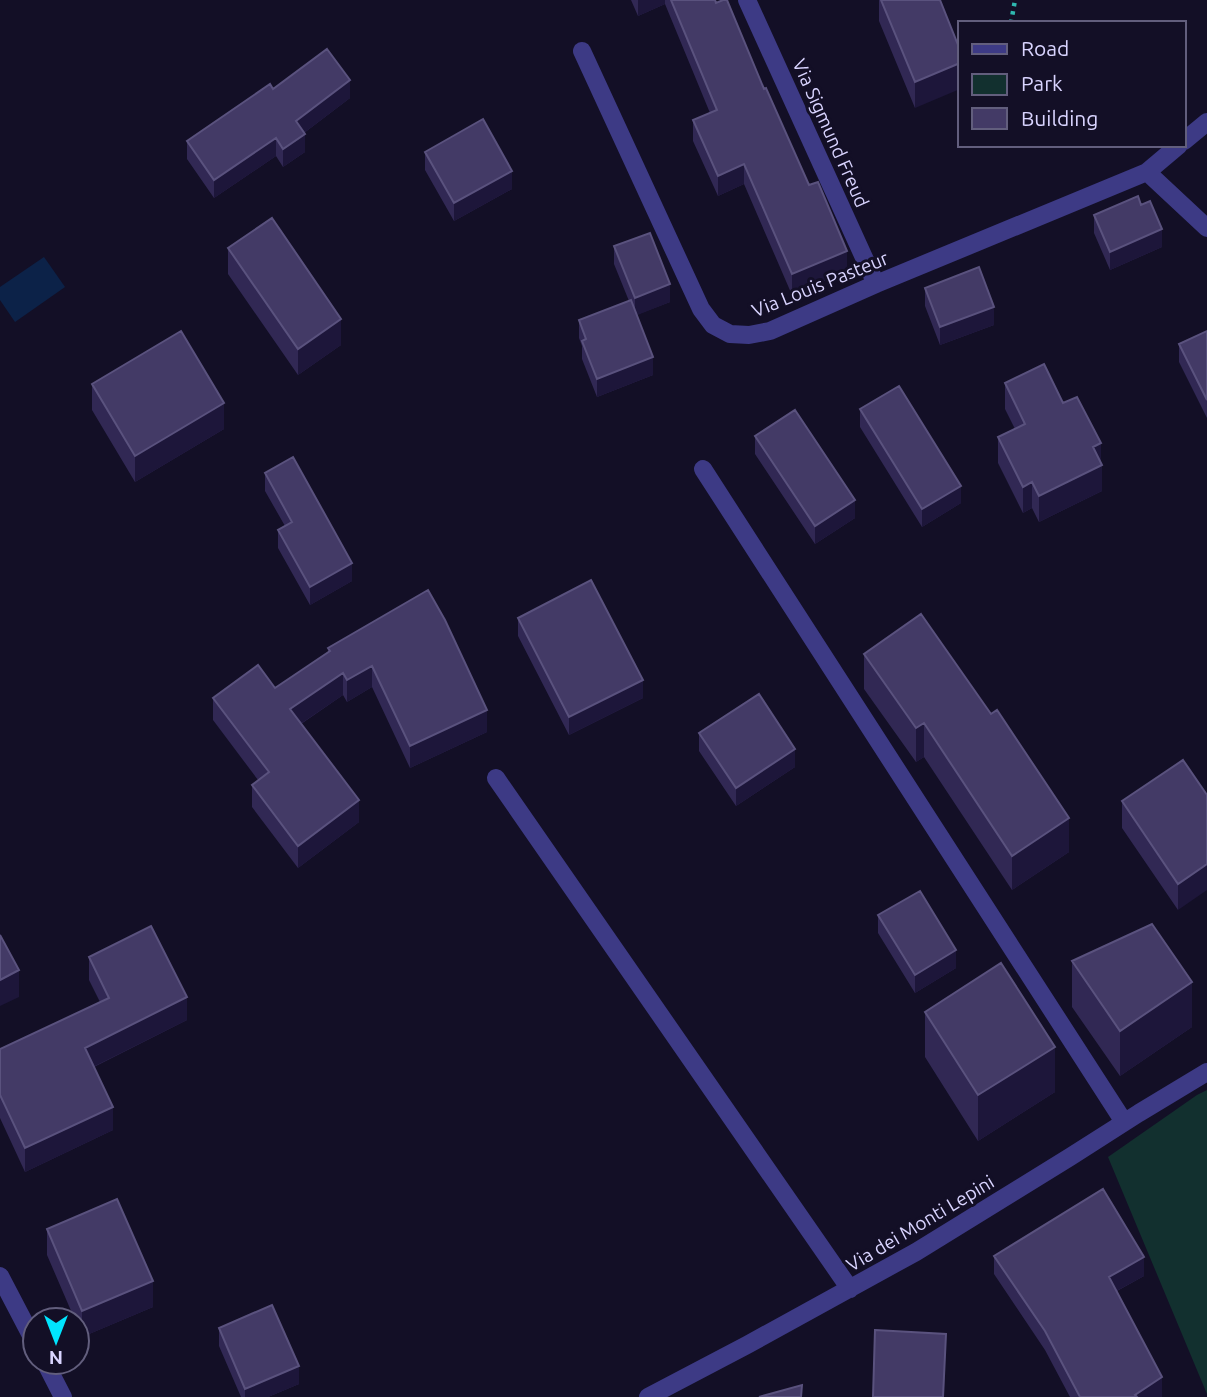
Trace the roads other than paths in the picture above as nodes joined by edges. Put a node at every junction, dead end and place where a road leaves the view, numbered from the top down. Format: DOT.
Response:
graph roads {
  1 [pos="747,0"];
  2 [pos="582,51"];
  3 [pos="1207,122"];
  4 [pos="1186,139"];
  5 [pos="1177,147"];
  6 [pos="1147,172"];
  7 [pos="1207,228"];
  8 [pos="876,284"];
  9 [pos="703,469"];
  10 [pos="496,778"];
  11 [pos="1207,1072"];
  12 [pos="1124,1122"];
  13 [pos="0,1276"];
  14 [pos="850,1289"];
  15 [pos="21,1316"];
  16 [pos="52,1376"];
  17 [pos="63,1397"];
  18 [pos="648,1397"];
  1 -- 8 [label="street, Via Sigmund Freud"];
  2 -- 8 [label="street, Via Louis Pasteur"];
  3 -- 4 [label="street"];
  5 -- 6 [label="street, Via Louis Pasteur"];
  6 -- 7 [label="street"];
  6 -- 8 [label="street, Via Louis Pasteur"];
  9 -- 12 [label="street"];
  10 -- 14 [label="street"];
  11 -- 12 [label="street, Via dei Monti Lepini"];
  12 -- 14 [label="street, Via dei Monti Lepini"];
  13 -- 15 [label="street"];
  14 -- 18 [label="street, Via dei Monti Lepini"];
  16 -- 17 [label="street"];
}
